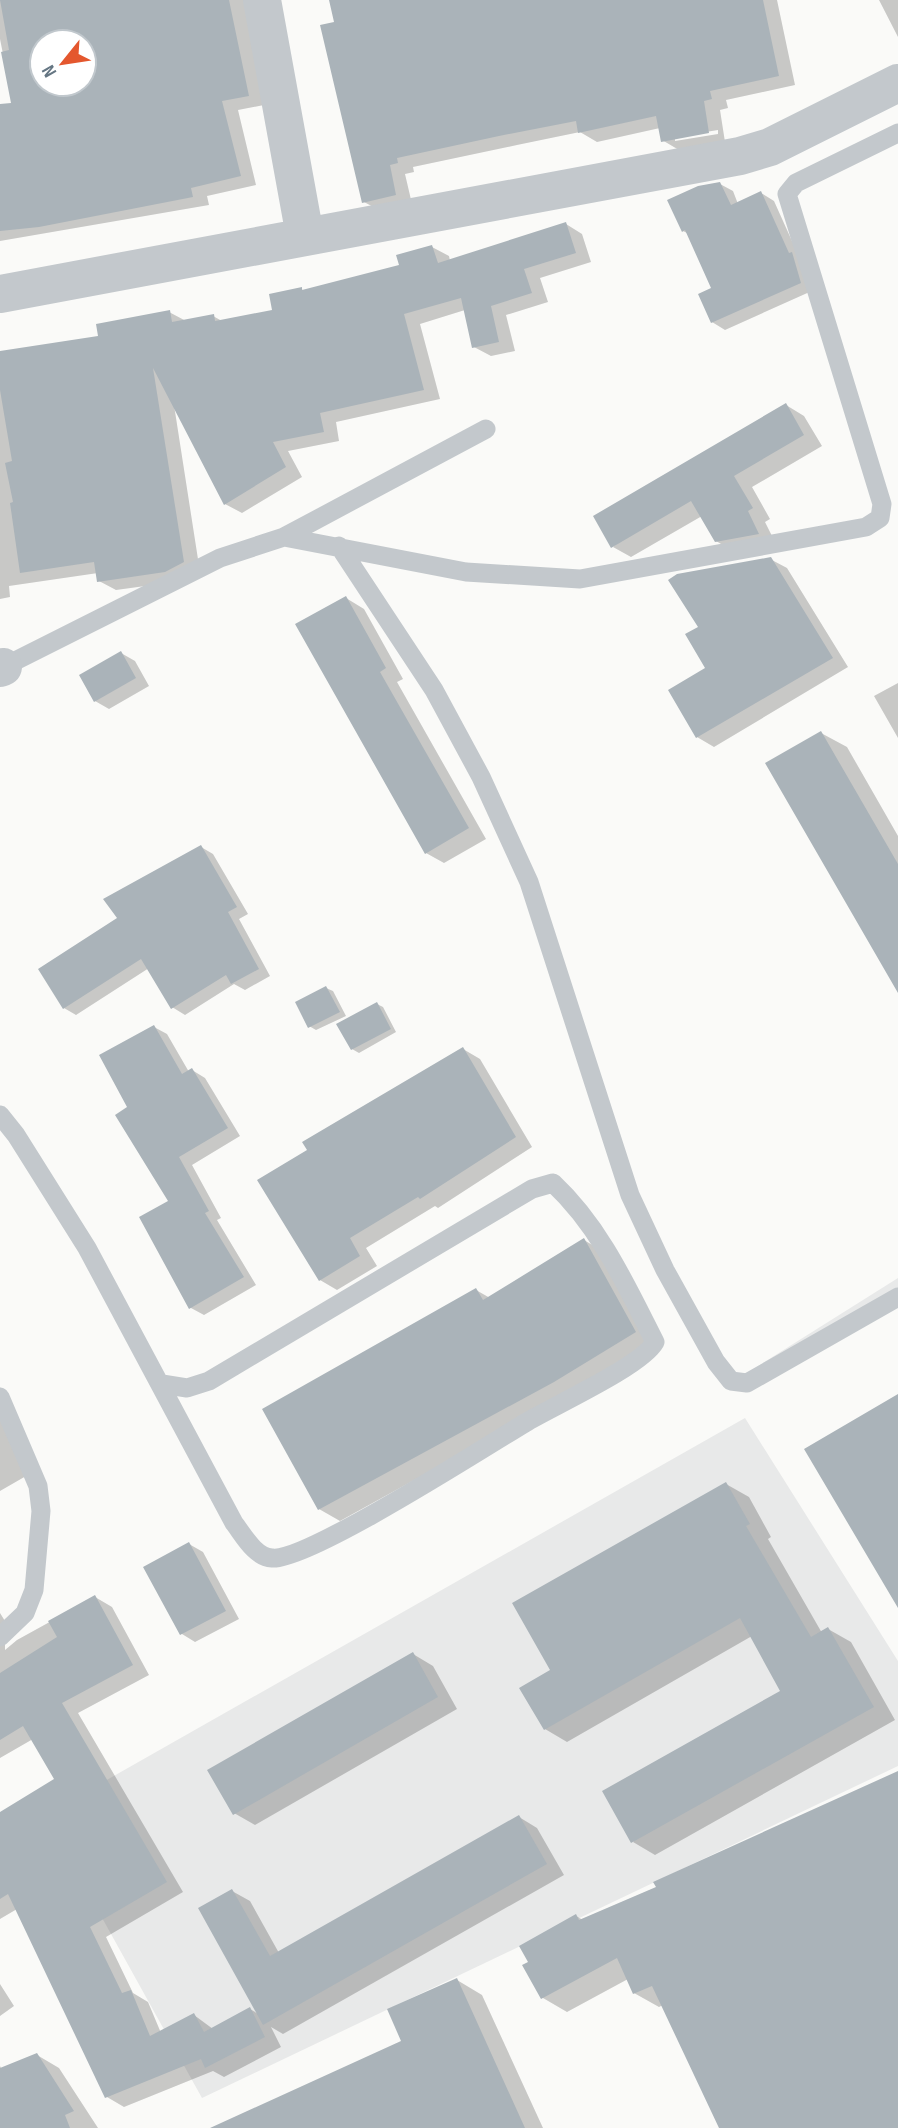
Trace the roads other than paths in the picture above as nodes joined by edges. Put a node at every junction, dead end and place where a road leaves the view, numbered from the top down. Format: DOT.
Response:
graph roads {
  1 [pos="262,0"];
  2 [pos="898,83"];
  3 [pos="898,133"];
  4 [pos="304,236"];
  5 [pos="0,294"];
  6 [pos="486,429"];
  7 [pos="284,537"];
  8 [pos="339,546"];
  9 [pos="2,667"];
  10 [pos="0,1115"];
  11 [pos="898,1297"];
  12 [pos="162,1384"];
  13 [pos="0,1397"];
  14 [pos="0,1637"];
  1 -- 4 [label="street"];
  2 -- 4 [label="street"];
  3 -- 8 [label="lane"];
  4 -- 5 [label="street"];
  6 -- 7 [label="lane"];
  7 -- 8 [label="lane"];
  7 -- 9 [label="lane"];
  8 -- 11 [label="lane"];
  10 -- 12 [label="lane"];
  12 -- 12 [label="lane"];
  13 -- 14 [label="lane"];
}
